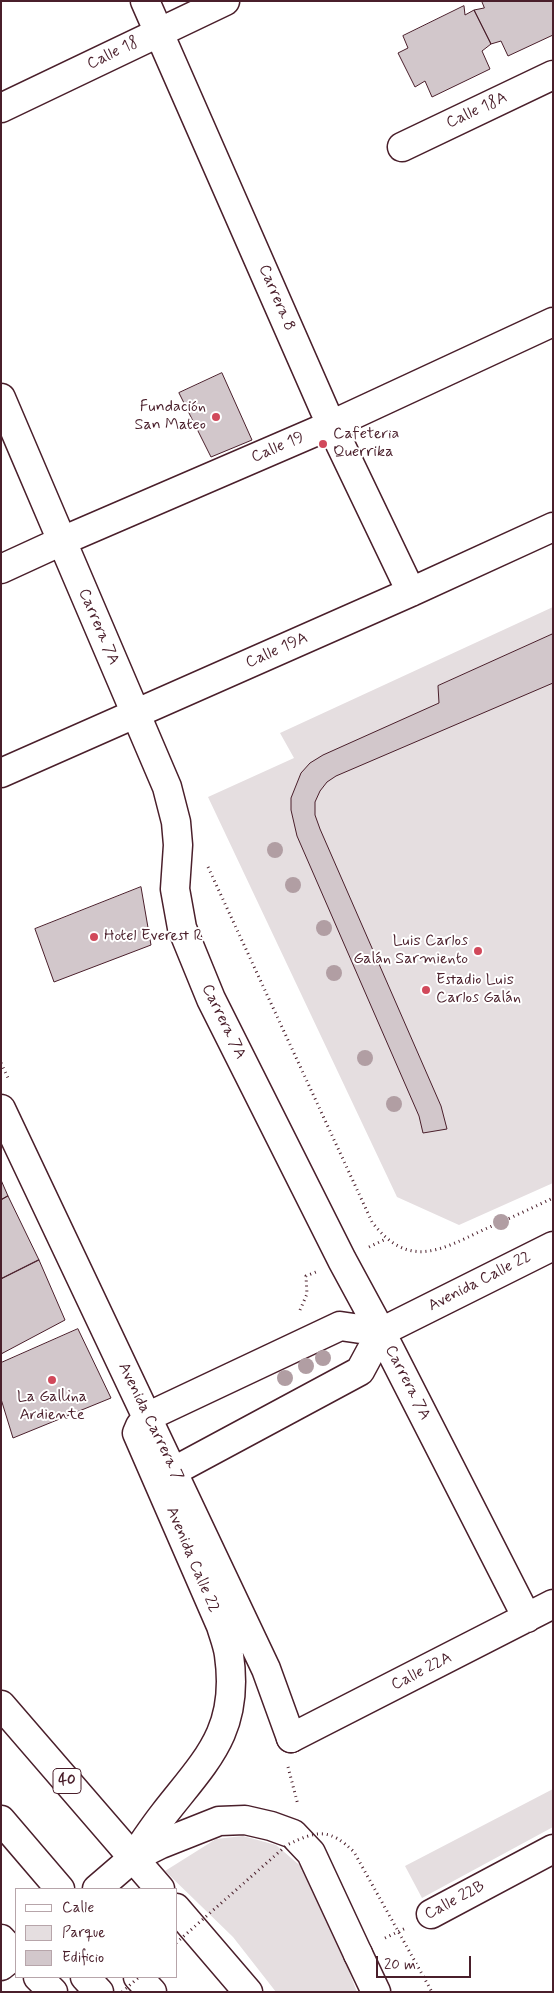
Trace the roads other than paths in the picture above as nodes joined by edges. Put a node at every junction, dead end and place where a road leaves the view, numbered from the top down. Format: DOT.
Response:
graph roads {
  1 [pos="146,1"];
  2 [pos="225,1"];
  3 [pos="160,31"];
  4 [pos="550,82"];
  5 [pos="1,108"];
  6 [pos="402,147"];
  7 [pos="553,322"];
  8 [pos="1,398"];
  9 [pos="331,425"];
  10 [pos="553,528"];
  11 [pos="62,541"];
  12 [pos="1,569"];
  13 [pos="411,592"];
  14 [pos="135,714"];
  15 [pos="1,773"];
  16 [pos="1,1109"];
  17 [pos="553,1246"];
  18 [pos="381,1332"];
  19 [pos="148,1417"];
  20 [pos="174,1471"];
  21 [pos="553,1604"];
  22 [pos="527,1618"];
  23 [pos="1,1705"];
  24 [pos="291,1738"];
  25 [pos="1,1820"];
  26 [pos="553,1849"];
  27 [pos="133,1858"];
  28 [pos="59,1888"];
  29 [pos="98,1888"];
  30 [pos="159,1888"];
  31 [pos="178,1910"];
  32 [pos="431,1914"];
  33 [pos="1,1939"];
  34 [pos="15,1954"];
  35 [pos="15,1956"];
  36 [pos="1,1966"];
  37 [pos="39,1978"];
  38 [pos="86,1978"];
  39 [pos="139,1978"];
  40 [pos="52,1992"];
  41 [pos="100,1992"];
  42 [pos="152,1992"];
  43 [pos="248,1992"];
  44 [pos="376,1992"];
  1 -- 3 [label="main road, Carrera 8"];
  2 -- 3 [label="main road, Calle 18"];
  3 -- 5 [label="main road, Calle 18"];
  3 -- 9 [label="main road, Carrera 8"];
  4 -- 6 [label="main road, Calle 18A"];
  7 -- 9 [label="main road, Calle 19"];
  8 -- 11 [label="main road, Carrera 7A"];
  9 -- 11 [label="main road, Calle 19"];
  9 -- 13 [label="main road, Carrera 8"];
  10 -- 13 [label="main road, Calle 19A"];
  11 -- 12 [label="main road, Calle 19"];
  11 -- 14 [label="main road, Carrera 7A"];
  13 -- 14 [label="main road, Calle 19A"];
  14 -- 15 [label="main road, Calle 19A"];
  14 -- 18 [label="main road, Carrera 7A"];
  16 -- 19 [label="main road, Avenida Carrera 7"];
  17 -- 18 [label="main road, Avenida Calle 22"];
  18 -- 19 [label="main road"];
  18 -- 20 [label="main road"];
  18 -- 22 [label="main road, Carrera 7A"];
  19 -- 20 [label="main road, Avenida Carrera 7"];
  19 -- 27 [label="main road, Avenida Calle 22"];
  20 -- 24 [label="main road, Avenida Carrera 7"];
  21 -- 22 [label="main road, Calle 22A"];
  22 -- 24 [label="main road, Calle 22A"];
  23 -- 27 [label="main road, 40"];
  25 -- 28 [label="main road"];
  26 -- 32 [label="main road, Calle 22B"];
  27 -- 29 [label="main road, Avenida Calle 22"];
  27 -- 30 [label="main road, 40"];
  27 -- 44 [label="main road"];
  31 -- 43 [label="main road"];
  33 -- 34 [label="main road"];
  35 -- 36 [label="main road"];
  37 -- 40 [label="main road"];
  38 -- 41 [label="main road"];
  39 -- 42 [label="main road"];
}
